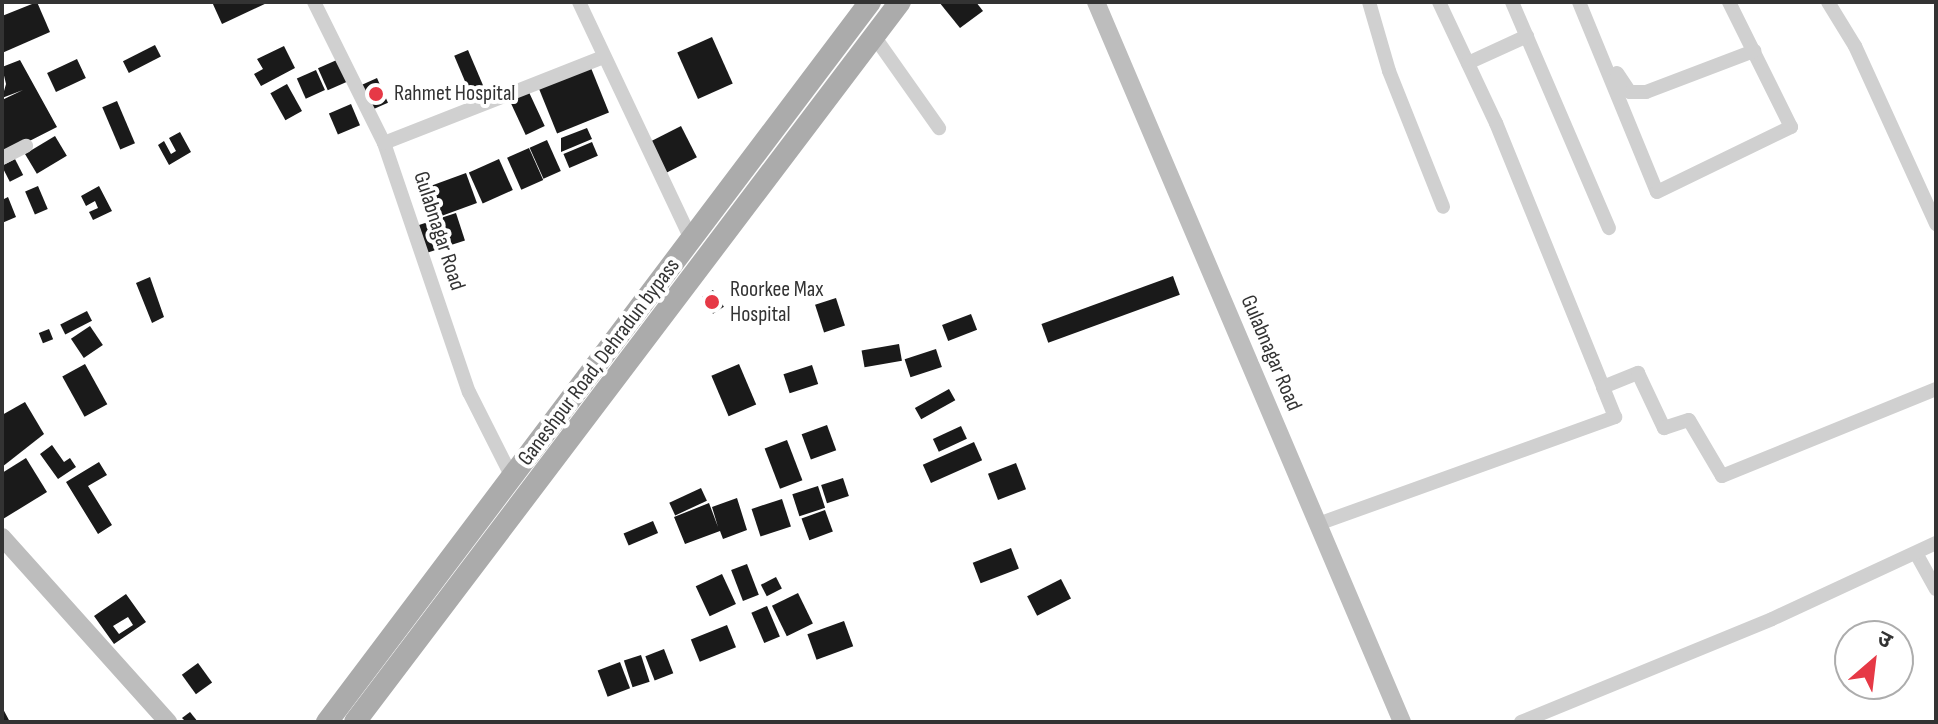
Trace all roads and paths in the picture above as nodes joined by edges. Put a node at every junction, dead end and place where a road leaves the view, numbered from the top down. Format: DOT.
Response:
graph roads {
  1 [pos="314,2"];
  2 [pos="579,2"];
  3 [pos="870,2"];
  4 [pos="900,2"];
  5 [pos="1096,2"];
  6 [pos="1369,2"];
  7 [pos="1439,2"];
  8 [pos="1512,2"];
  9 [pos="1579,2"];
  10 [pos="1729,2"];
  11 [pos="1828,2"];
  12 [pos="874,36"];
  13 [pos="1527,36"];
  14 [pos="1754,51"];
  15 [pos="604,57"];
  16 [pos="1605,57"];
  17 [pos="1468,63"];
  18 [pos="939,128"];
  19 [pos="384,143"];
  20 [pos="26,146"];
  21 [pos="2,158"];
  22 [pos="1443,207"];
  23 [pos="1936,226"];
  24 [pos="1609,228"];
  25 [pos="1936,235"];
  26 [pos="692,241"];
  27 [pos="1603,387"];
  28 [pos="1936,389"];
  29 [pos="512,477"];
  30 [pos="1318,524"];
  31 [pos="2,537"];
  32 [pos="1936,543"];
  33 [pos="1917,555"];
  34 [pos="1936,589"];
  35 [pos="168,722"];
  36 [pos="327,722"];
  37 [pos="355,722"];
  38 [pos="1402,722"];
  39 [pos="1521,722"];
  1 -- 19 [label="street, Gulabnagar Road"];
  2 -- 15 [label="street"];
  3 -- 26 [label="main road, Ganeshpur Road, Dehradun bypass"];
  4 -- 12 [label="main road"];
  5 -- 30 [label="main road, Gulabnagar Road"];
  6 -- 22 [label="street"];
  7 -- 17 [label="street"];
  8 -- 13 [label="street"];
  9 -- 16 [label="street"];
  10 -- 14 [label="street"];
  11 -- 23 [label="street"];
  12 -- 18 [label="street"];
  12 -- 37 [label="main road"];
  13 -- 17 [label="street"];
  13 -- 24 [label="street"];
  14 -- 16 [label="street"];
  14 -- 16 [label="street"];
  15 -- 19 [label="street"];
  15 -- 26 [label="street"];
  17 -- 27 [label="street"];
  19 -- 29 [label="street, Gulabnagar Road"];
  20 -- 21 [label="street"];
  23 -- 25 [label="street"];
  26 -- 29 [label="main road, Ganeshpur Road, Dehradun bypass"];
  27 -- 28 [label="street"];
  27 -- 30 [label="street"];
  29 -- 36 [label="main road, Ganeshpur Road, Dehradun bypass"];
  30 -- 38 [label="main road, Gulabnagar Road"];
  31 -- 35 [label="main road"];
  32 -- 33 [label="street"];
  33 -- 34 [label="street"];
  33 -- 39 [label="street"];
}
